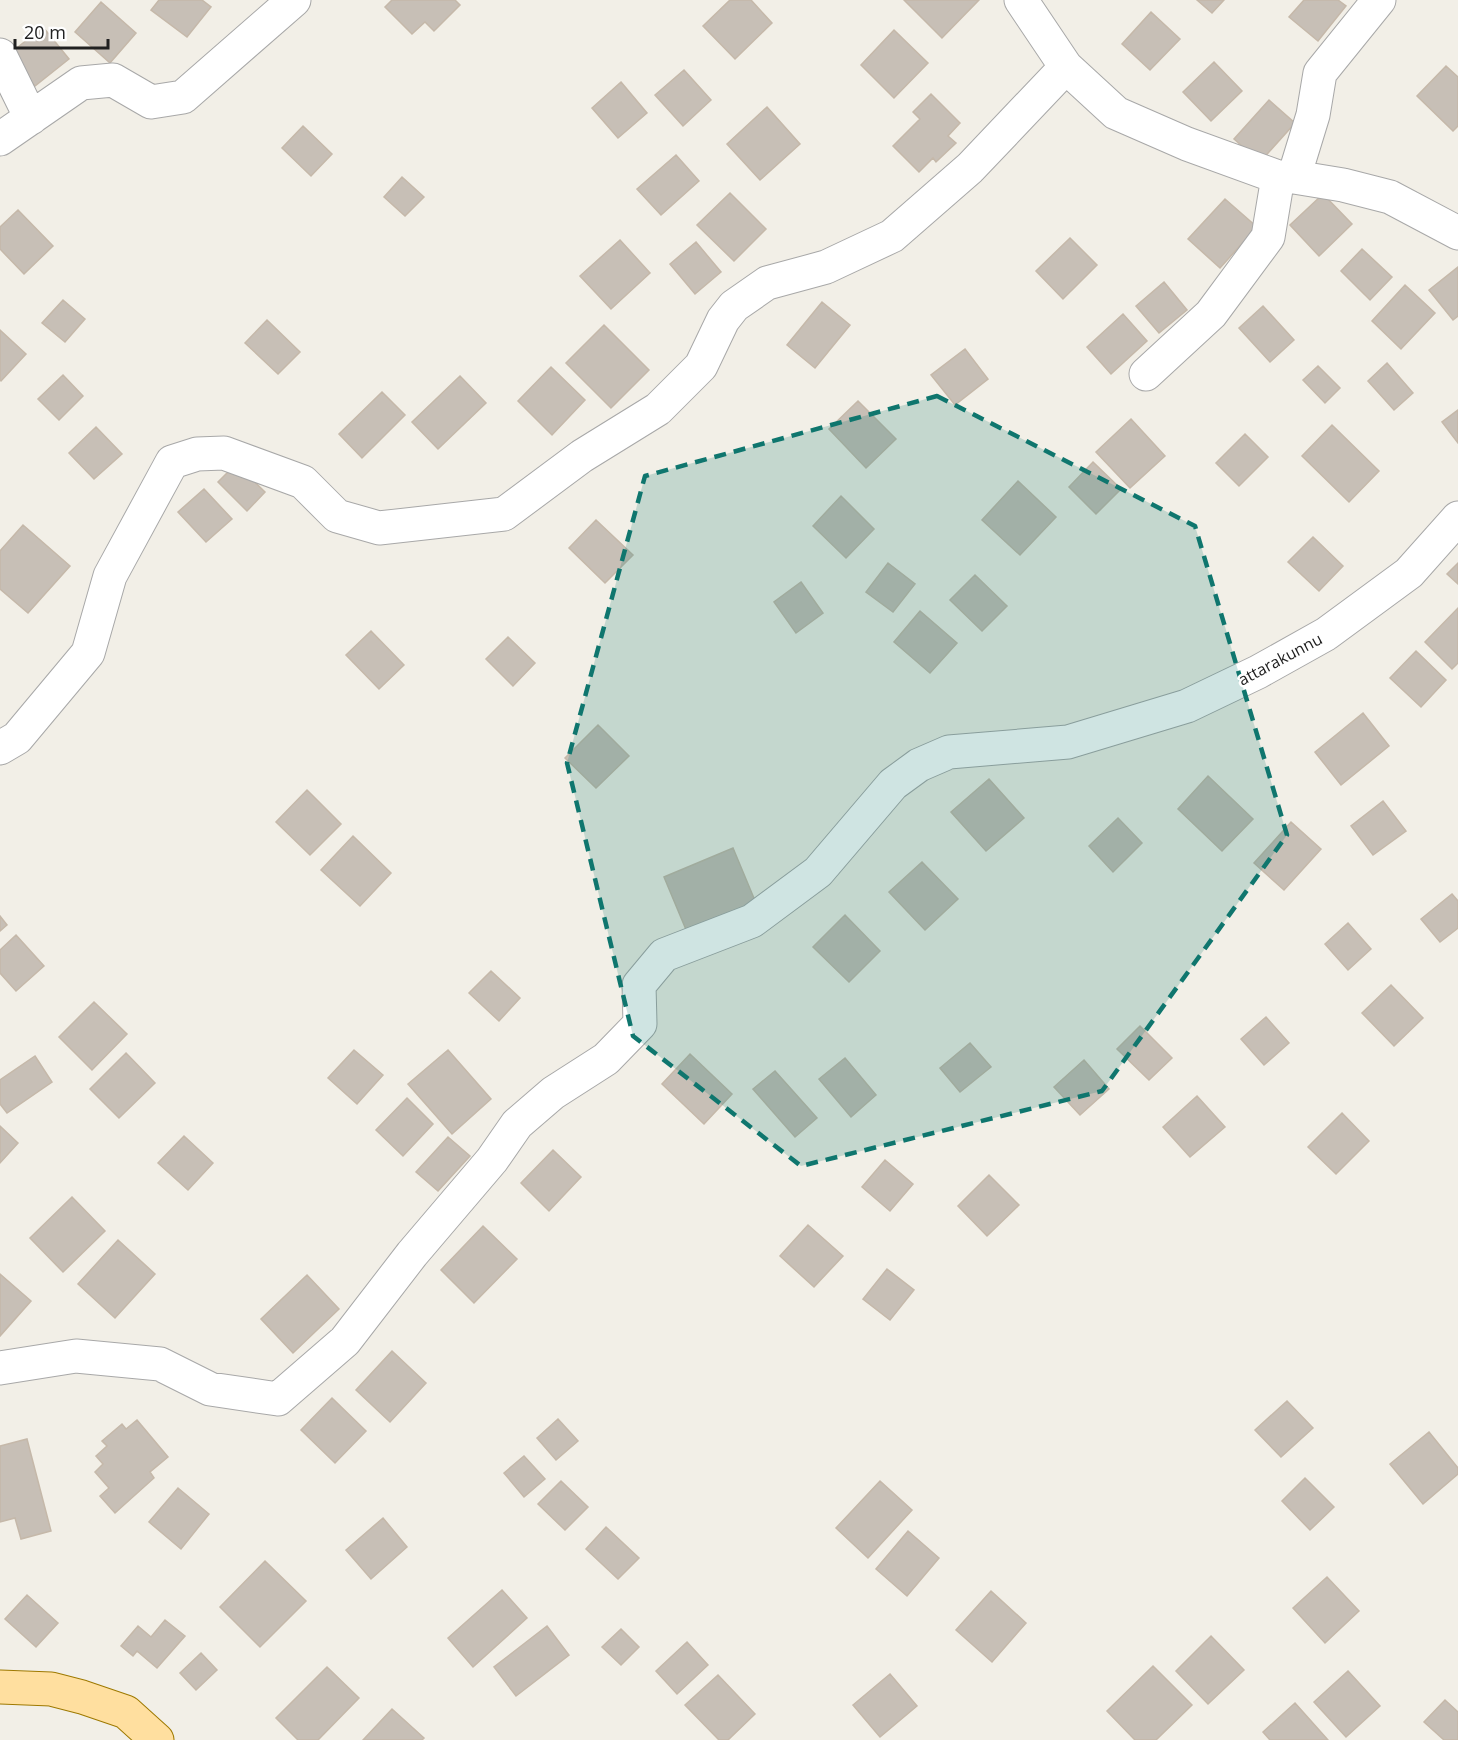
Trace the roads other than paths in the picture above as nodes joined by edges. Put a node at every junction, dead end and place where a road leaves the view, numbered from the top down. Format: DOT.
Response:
graph roads {
  1 [pos="294,0"];
  2 [pos="1021,0"];
  3 [pos="1379,0"];
  4 [pos="0,55"];
  5 [pos="1066,67"];
  6 [pos="31,117"];
  7 [pos="0,139"];
  8 [pos="1286,177"];
  9 [pos="1458,233"];
  10 [pos="1146,374"];
  11 [pos="1458,518"];
  12 [pos="0,748"];
  13 [pos="0,1368"];
  14 [pos="0,1687"];
  15 [pos="157,1740"];
  1 -- 6 [label="street"];
  2 -- 5 [label="street"];
  3 -- 8 [label="street"];
  4 -- 6 [label="street"];
  5 -- 8 [label="street"];
  5 -- 12 [label="street"];
  6 -- 7 [label="street"];
  8 -- 9 [label="street"];
  8 -- 10 [label="street"];
  11 -- 13 [label="street, attarakunnu"];
  14 -- 15 [label="main road"];
}
